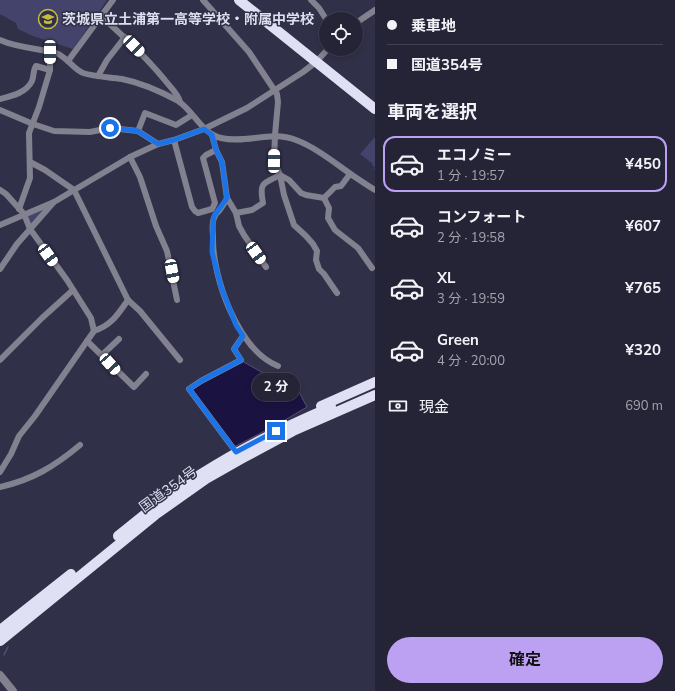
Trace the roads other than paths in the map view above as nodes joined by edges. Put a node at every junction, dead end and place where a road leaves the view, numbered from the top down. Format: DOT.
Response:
graph roads {
  1 [pos="113,0"];
  2 [pos="203,0"];
  3 [pos="239,0"];
  4 [pos="311,0"];
  5 [pos="375,10"];
  6 [pos="322,12"];
  7 [pos="101,16"];
  8 [pos="363,18"];
  9 [pos="125,37"];
  10 [pos="0,40"];
  11 [pos="50,52"];
  12 [pos="322,56"];
  13 [pos="68,61"];
  14 [pos="316,62"];
  15 [pos="50,70"];
  16 [pos="98,76"];
  17 [pos="274,89"];
  18 [pos="0,99"];
  19 [pos="180,102"];
  20 [pos="375,109"];
  21 [pos="0,110"];
  22 [pos="192,115"];
  23 [pos="33,124"];
  24 [pos="204,129"];
  25 [pos="138,131"];
  26 [pos="212,135"];
  27 [pos="275,135"];
  28 [pos="174,140"];
  29 [pos="158,144"];
  30 [pos="216,150"];
  31 [pos="130,157"];
  32 [pos="30,162"];
  33 [pos="350,174"];
  34 [pos="280,175"];
  35 [pos="0,190"];
  36 [pos="74,190"];
  37 [pos="375,190"];
  38 [pos="227,198"];
  39 [pos="324,198"];
  40 [pos="54,202"];
  41 [pos="19,209"];
  42 [pos="236,213"];
  43 [pos="24,214"];
  44 [pos="0,225"];
  45 [pos="30,229"];
  46 [pos="266,267"];
  47 [pos="372,268"];
  48 [pos="0,269"];
  49 [pos="73,290"];
  50 [pos="337,293"];
  51 [pos="128,300"];
  52 [pos="178,300"];
  53 [pos="94,331"];
  54 [pos="243,336"];
  55 [pos="119,339"];
  56 [pos="87,342"];
  57 [pos="102,355"];
  58 [pos="0,360"];
  59 [pos="180,360"];
  60 [pos="278,366"];
  61 [pos="146,374"];
  62 [pos="375,382"];
  63 [pos="375,388"];
  64 [pos="375,395"];
  65 [pos="375,400"];
  66 [pos="292,428"];
  67 [pos="80,445"];
  68 [pos="236,452"];
  69 [pos="0,472"];
  70 [pos="0,487"];
  71 [pos="0,630"];
  72 [pos="0,641"];
  73 [pos="0,675"];
  74 [pos="13,691"];
  1 -- 7 [label="street"];
  2 -- 17 [label="street"];
  3 -- 14 [label="highway"];
  4 -- 6 [label="street"];
  5 -- 8 [label="street"];
  7 -- 9 [label="street"];
  7 -- 13 [label="street"];
  9 -- 16 [label="street"];
  9 -- 19 [label="street"];
  10 -- 11 [label="street"];
  11 -- 13 [label="street"];
  11 -- 15 [label="street"];
  12 -- 14 [label="street"];
  13 -- 16 [label="street"];
  14 -- 17 [label="street"];
  14 -- 20 [label="highway"];
  15 -- 18 [label="street"];
  15 -- 23 [label="street"];
  16 -- 19 [label="street"];
  17 -- 24 [label="street"];
  17 -- 27 [label="street"];
  19 -- 22 [label="street"];
  21 -- 23 [label="street"];
  22 -- 24 [label="street"];
  22 -- 25 [label="street"];
  23 -- 25 [label="street"];
  23 -- 32 [label="street"];
  24 -- 26 [label="street"];
  24 -- 28 [label="street"];
  25 -- 29 [label="street"];
  26 -- 27 [label="street"];
  26 -- 30 [label="street"];
  27 -- 33 [label="street"];
  27 -- 34 [label="street"];
  28 -- 29 [label="street"];
  28 -- 30 [label="street"];
  29 -- 31 [label="street"];
  30 -- 38 [label="street"];
  31 -- 36 [label="street"];
  31 -- 52 [label="street"];
  32 -- 36 [label="street"];
  32 -- 41 [label="street"];
  33 -- 37 [label="street"];
  33 -- 39 [label="street"];
  34 -- 39 [label="street"];
  34 -- 42 [label="street"];
  34 -- 50 [label="street"];
  35 -- 41 [label="street"];
  36 -- 40 [label="street"];
  36 -- 51 [label="street"];
  38 -- 42 [label="street"];
  38 -- 54 [label="street"];
  39 -- 47 [label="street"];
  40 -- 43 [label="street"];
  40 -- 45 [label="street"];
  41 -- 43 [label="street"];
  42 -- 46 [label="street"];
  43 -- 44 [label="street"];
  43 -- 45 [label="street"];
  45 -- 48 [label="street"];
  45 -- 49 [label="street"];
  49 -- 53 [label="street"];
  49 -- 58 [label="street"];
  51 -- 53 [label="street"];
  51 -- 59 [label="street"];
  53 -- 56 [label="street"];
  54 -- 60 [label="street"];
  54 -- 68 [label="street"];
  55 -- 57 [label="street"];
  56 -- 57 [label="street"];
  56 -- 69 [label="street"];
  57 -- 61 [label="street"];
  62 -- 66 [label="highway"];
  63 -- 66 [label="highway, 国道354号"];
  64 -- 66 [label="highway, 国道354号"];
  65 -- 66 [label="highway"];
  66 -- 68 [label="highway, 国道354号"];
  66 -- 72 [label="highway, 国道354号"];
  67 -- 70 [label="street"];
  68 -- 71 [label="highway, 国道354号"];
  73 -- 74 [label="street"];
}
